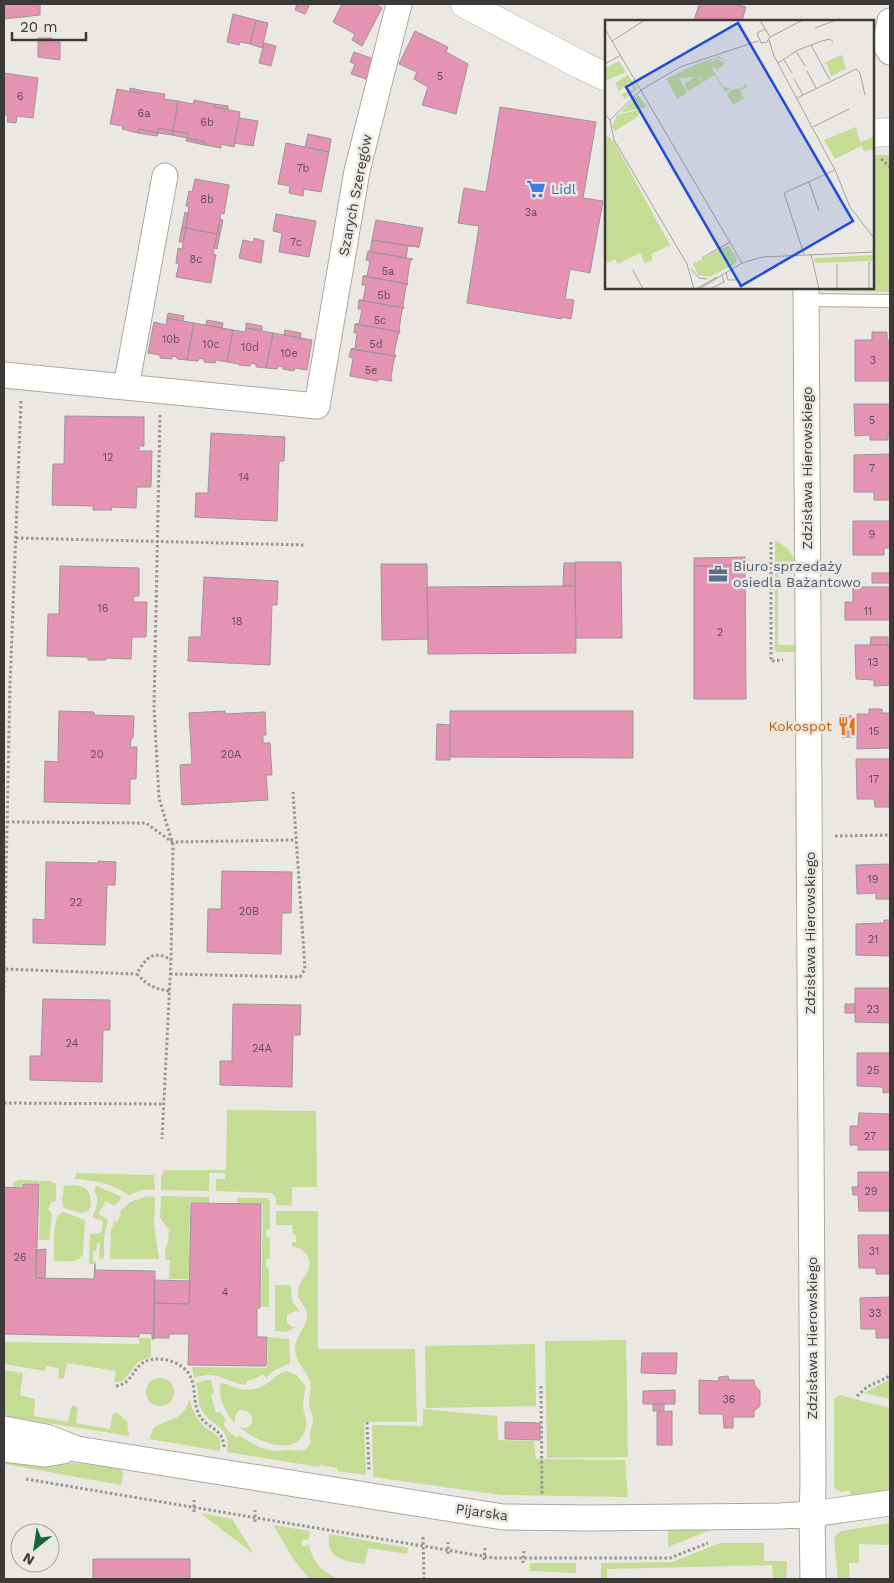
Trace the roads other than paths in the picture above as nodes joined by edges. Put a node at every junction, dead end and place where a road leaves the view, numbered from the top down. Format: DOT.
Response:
graph roads {
  1 [pos="399,4"];
  2 [pos="465,4"];
  3 [pos="890,21"];
  4 [pos="890,52"];
  5 [pos="605,77"];
  6 [pos="874,132"];
  7 [pos="890,132"];
  8 [pos="164,176"];
  9 [pos="806,294"];
  10 [pos="890,301"];
  11 [pos="13,376"];
  12 [pos="126,387"];
  13 [pos="4,1429"];
  14 [pos="77,1448"];
  15 [pos="4,1449"];
  16 [pos="890,1502"];
  17 [pos="812,1514"];
  18 [pos="813,1579"];
  1 -- 12 [label="street, Szarych Szeregów"];
  2 -- 5 [label="street"];
  3 -- 4 [label="street"];
  6 -- 7 [label="street"];
  8 -- 12 [label="street"];
  9 -- 10 [label="lane"];
  9 -- 17 [label="street, Zdzisława Hierowskiego"];
  11 -- 12 [label="street"];
  13 -- 14 [label="street, Pijarska"];
  14 -- 15 [label="street, Pijarska"];
  14 -- 17 [label="street, Pijarska"];
  16 -- 17 [label="street, Pijarska"];
  17 -- 18 [label="street, Zdzisława Hierowskiego"];
}
